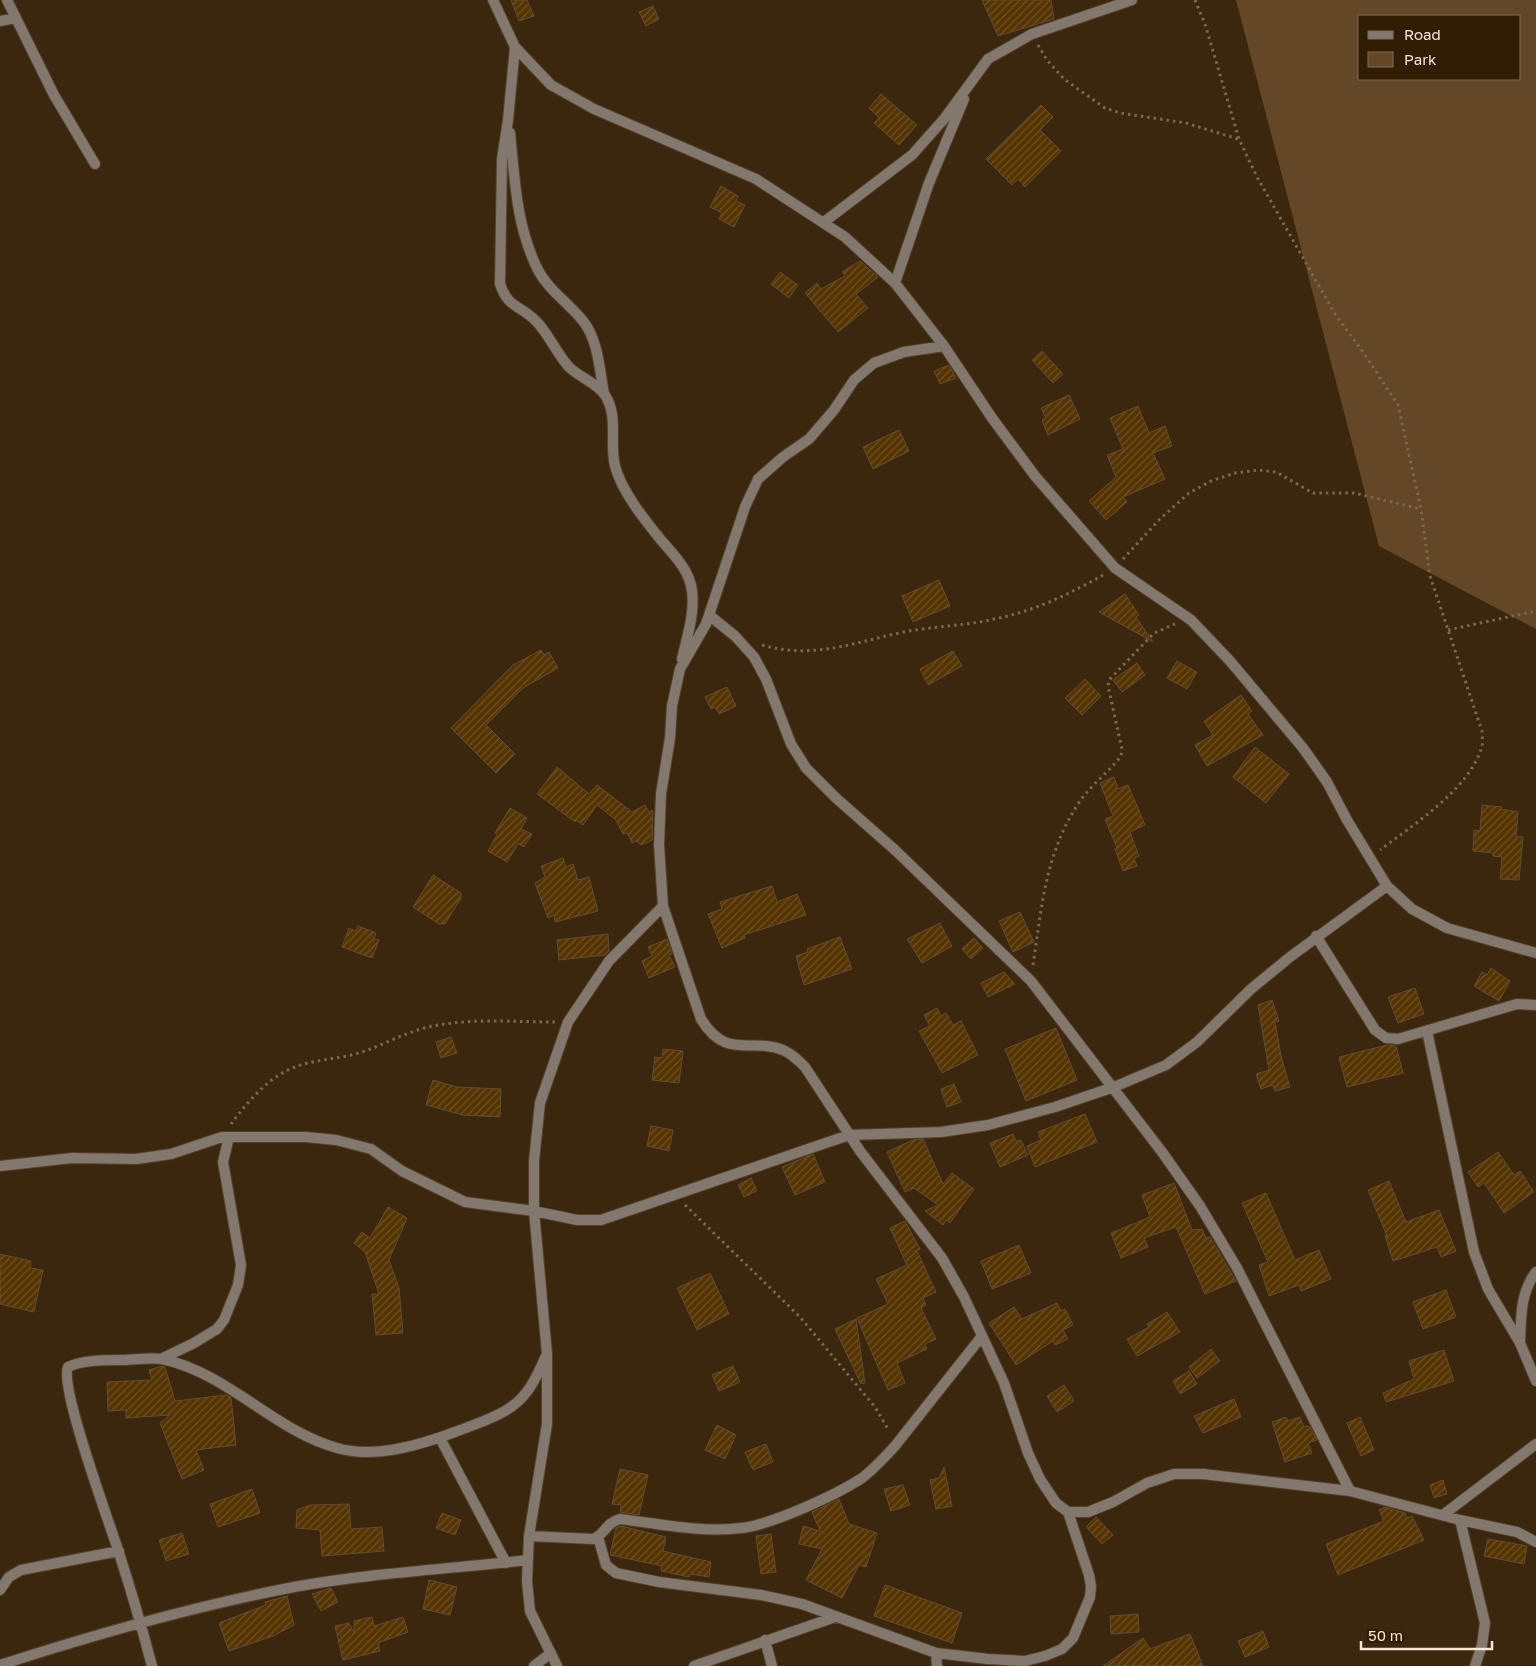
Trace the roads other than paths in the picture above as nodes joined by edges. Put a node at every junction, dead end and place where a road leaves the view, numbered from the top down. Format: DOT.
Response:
graph roads {
  1 [pos="7,0"];
  2 [pos="493,0"];
  3 [pos="1132,0"];
  4 [pos="15,18"];
  5 [pos="0,21"];
  6 [pos="515,47"];
  7 [pos="971,82"];
  8 [pos="508,120"];
  9 [pos="95,164"];
  10 [pos="824,222"];
  11 [pos="895,283"];
  12 [pos="944,346"];
  13 [pos="604,394"];
  14 [pos="709,615"];
  15 [pos="680,669"];
  16 [pos="1387,886"];
  17 [pos="663,906"];
  18 [pos="1316,936"];
  19 [pos="1536,953"];
  20 [pos="1536,1005"];
  21 [pos="1427,1031"];
  22 [pos="1114,1087"];
  23 [pos="849,1135"];
  24 [pos="225,1137"];
  25 [pos="0,1166"];
  26 [pos="534,1211"];
  27 [pos="1536,1272"];
  28 [pos="982,1336"];
  29 [pos="1520,1343"];
  30 [pos="547,1354"];
  31 [pos="161,1359"];
  32 [pos="1536,1381"];
  33 [pos="440,1438"];
  34 [pos="1536,1444"];
  35 [pos="1350,1491"];
  36 [pos="1068,1512"];
  37 [pos="1443,1516"];
  38 [pos="1460,1520"];
  39 [pos="529,1536"];
  40 [pos="598,1537"];
  41 [pos="1536,1542"];
  42 [pos="119,1551"];
  43 [pos="528,1560"];
  44 [pos="506,1563"];
  45 [pos="0,1590"];
  46 [pos="835,1617"];
  47 [pos="141,1624"];
  48 [pos="765,1640"];
  49 [pos="551,1653"];
  50 [pos="936,1653"];
  51 [pos="0,1665"];
  52 [pos="152,1666"];
  53 [pos="534,1666"];
  54 [pos="557,1666"];
  55 [pos="694,1666"];
  56 [pos="772,1666"];
  57 [pos="937,1666"];
  58 [pos="1475,1666"];
  1 -- 4 [label="street"];
  2 -- 6 [label="street"];
  3 -- 7 [label="street"];
  4 -- 5 [label="street"];
  4 -- 9 [label="street"];
  6 -- 8 [label="street"];
  6 -- 10 [label="street"];
  7 -- 10 [label="street"];
  7 -- 11 [label="street"];
  8 -- 13 [label="street"];
  8 -- 13 [label="street"];
  10 -- 11 [label="street"];
  11 -- 12 [label="street"];
  12 -- 14 [label="street"];
  12 -- 16 [label="street"];
  13 -- 15 [label="street"];
  14 -- 15 [label="street"];
  14 -- 22 [label="street"];
  15 -- 17 [label="street"];
  16 -- 18 [label="street"];
  16 -- 19 [label="street"];
  17 -- 23 [label="street"];
  17 -- 26 [label="street"];
  18 -- 21 [label="street"];
  18 -- 22 [label="street"];
  20 -- 21 [label="street"];
  21 -- 29 [label="street"];
  22 -- 23 [label="street"];
  22 -- 35 [label="street"];
  23 -- 26 [label="street"];
  23 -- 28 [label="street"];
  24 -- 25 [label="street"];
  24 -- 26 [label="street"];
  24 -- 31 [label="street"];
  26 -- 30 [label="street"];
  27 -- 29 [label="street"];
  28 -- 36 [label="street"];
  28 -- 40 [label="street"];
  29 -- 32 [label="street"];
  30 -- 33 [label="street"];
  30 -- 39 [label="street"];
  31 -- 33 [label="street"];
  31 -- 42 [label="street"];
  33 -- 44 [label="street"];
  34 -- 37 [label="street"];
  35 -- 36 [label="street"];
  35 -- 37 [label="street"];
  36 -- 50 [label="street"];
  37 -- 38 [label="street"];
  38 -- 41 [label="street"];
  38 -- 58 [label="street"];
  39 -- 40 [label="street"];
  39 -- 43 [label="street"];
  40 -- 46 [label="street"];
  42 -- 45 [label="street"];
  42 -- 47 [label="street"];
  43 -- 44 [label="street"];
  43 -- 49 [label="street"];
  44 -- 47 [label="street"];
  46 -- 48 [label="street"];
  46 -- 50 [label="street"];
  47 -- 51 [label="street"];
  47 -- 52 [label="street"];
  48 -- 55 [label="street"];
  48 -- 56 [label="street"];
  49 -- 53 [label="street"];
  49 -- 54 [label="street"];
  50 -- 57 [label="street"];
}
